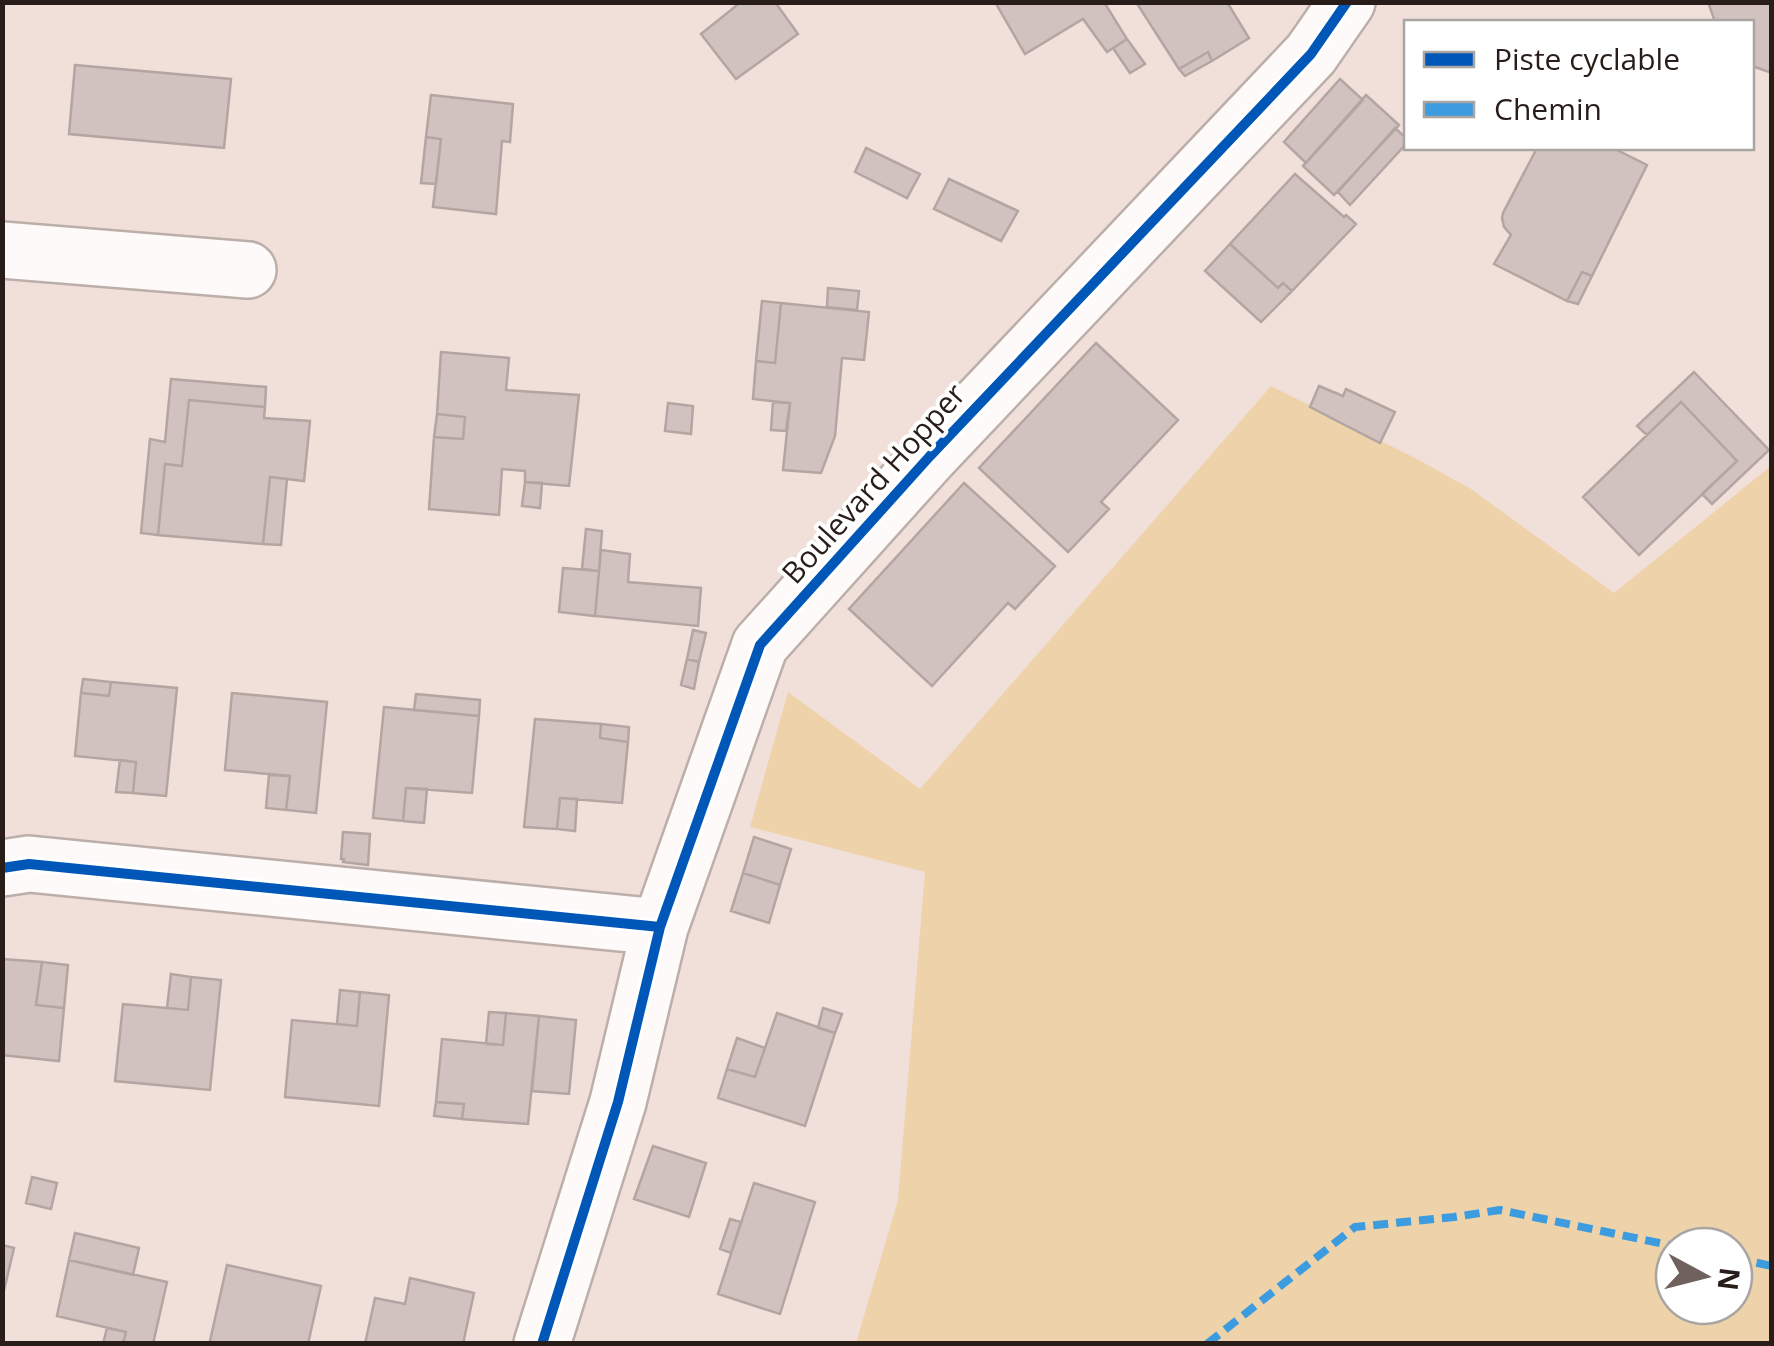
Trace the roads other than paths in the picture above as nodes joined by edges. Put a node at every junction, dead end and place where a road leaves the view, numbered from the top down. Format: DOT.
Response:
graph roads {
  1 [pos="1346,2"];
  2 [pos="2,250"];
  3 [pos="248,270"];
  4 [pos="2,868"];
  5 [pos="660,927"];
  6 [pos="542,1344"];
  1 -- 5 [label="street, Boulevard Hopper"];
  2 -- 3 [label="street"];
  4 -- 5 [label="street"];
  5 -- 6 [label="street, Boulevard Hopper"];
}
